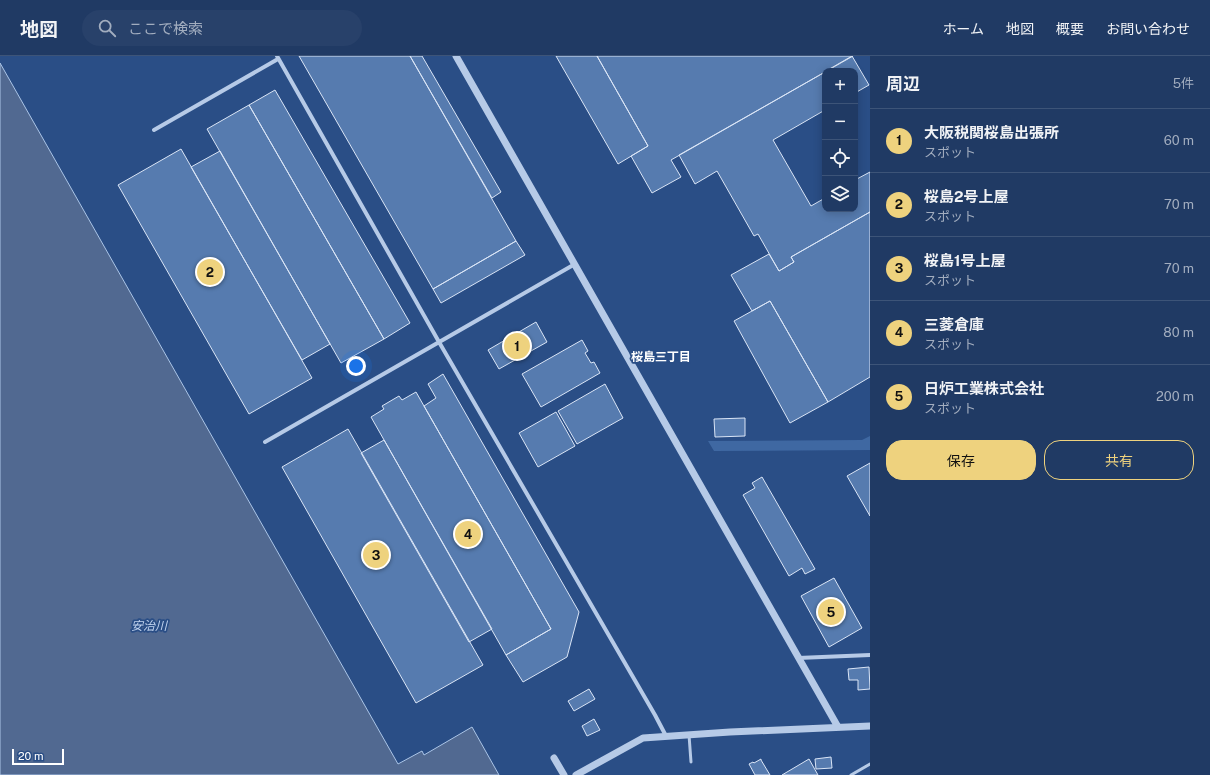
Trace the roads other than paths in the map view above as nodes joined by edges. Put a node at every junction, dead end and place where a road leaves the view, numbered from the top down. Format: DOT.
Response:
graph roads {
  1 [pos="456,56"];
  2 [pos="277,57"];
  3 [pos="154,130"];
  4 [pos="575,264"];
  5 [pos="439,342"];
  6 [pos="266,442"];
  7 [pos="870,655"];
  8 [pos="798,658"];
  9 [pos="870,726"];
  10 [pos="838,727"];
  11 [pos="690,735"];
  12 [pos="666,736"];
  13 [pos="554,758"];
  14 [pos="691,762"];
  15 [pos="870,764"];
  16 [pos="564,775"];
  17 [pos="576,775"];
  18 [pos="851,775"];
  1 -- 4 [label="street"];
  2 -- 3 [label="street"];
  2 -- 5 [label="street"];
  4 -- 5 [label="street"];
  4 -- 8 [label="street"];
  5 -- 6 [label="street"];
  5 -- 12 [label="street"];
  7 -- 8 [label="street"];
  8 -- 10 [label="street"];
  9 -- 10 [label="street"];
  10 -- 11 [label="street"];
  11 -- 12 [label="street"];
  11 -- 14 [label="lane"];
  12 -- 17 [label="street"];
  13 -- 16 [label="street"];
  15 -- 18 [label="lane"];
}
